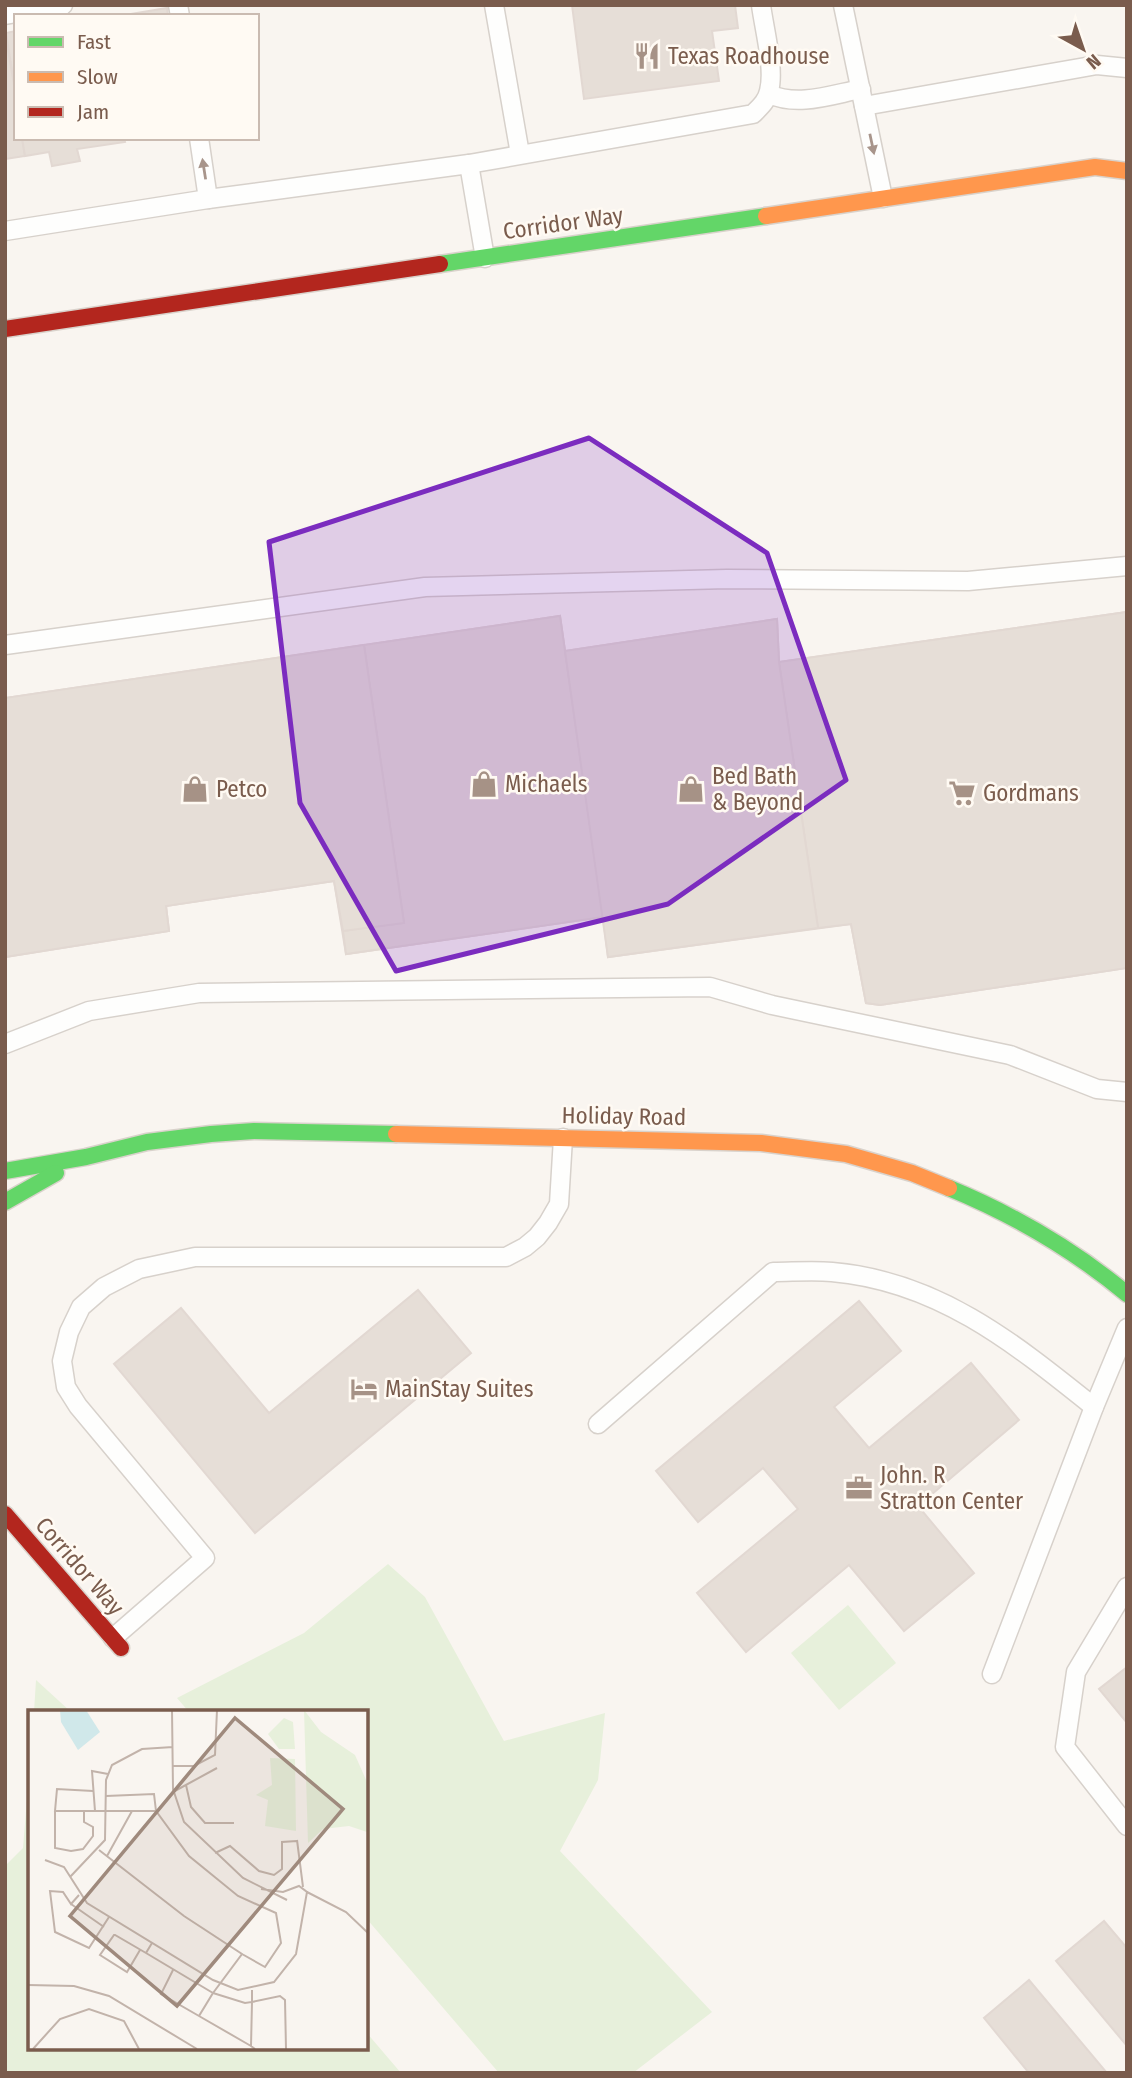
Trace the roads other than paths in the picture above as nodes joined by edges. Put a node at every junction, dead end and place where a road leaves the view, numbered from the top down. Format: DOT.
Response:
graph roads {
  1 [pos="63,5"];
  2 [pos="494,5"];
  3 [pos="761,5"];
  4 [pos="843,5"];
  5 [pos="5,15"];
  6 [pos="1127,68"];
  7 [pos="769,94"];
  8 [pos="862,98"];
  9 [pos="199,140"];
  10 [pos="520,154"];
  11 [pos="468,164"];
  12 [pos="1127,171"];
  13 [pos="883,198"];
  14 [pos="208,199"];
  15 [pos="5,232"];
  16 [pos="485,258"];
  17 [pos="5,329"];
  18 [pos="1127,566"];
  19 [pos="5,645"];
  20 [pos="5,1044"];
  21 [pos="1127,1092"];
  22 [pos="563,1138"];
  23 [pos="86,1157"];
  24 [pos="5,1171"];
  25 [pos="5,1202"];
  26 [pos="1127,1294"];
  27 [pos="1127,1328"];
  28 [pos="1094,1407"];
  29 [pos="598,1424"];
  30 [pos="5,1514"];
  31 [pos="1127,1587"];
  32 [pos="117,1643"];
  33 [pos="992,1674"];
  34 [pos="1127,1826"];
  1 -- 5 [label="lane"];
  2 -- 10 [label="lane"];
  3 -- 7 [label="lane"];
  4 -- 8 [label="lane"];
  6 -- 8 [label="lane"];
  7 -- 8 [label="lane"];
  7 -- 10 [label="lane"];
  8 -- 13 [label="lane, one-way"];
  14 -- 9 [label="lane, one-way"];
  10 -- 11 [label="lane"];
  11 -- 14 [label="lane"];
  11 -- 16 [label="lane"];
  12 -- 13 [label="street, Corridor Way"];
  13 -- 16 [label="street, Corridor Way"];
  14 -- 15 [label="lane"];
  16 -- 17 [label="street, Corridor Way"];
  18 -- 19 [label="lane"];
  20 -- 21 [label="lane"];
  22 -- 23 [label="street, Holiday Road"];
  22 -- 26 [label="street, Holiday Road"];
  22 -- 32 [label="lane"];
  23 -- 24 [label="street, Holiday Road"];
  23 -- 25 [label="street, Holiday Road"];
  27 -- 28 [label="lane"];
  28 -- 29 [label="lane"];
  28 -- 33 [label="lane"];
  30 -- 32 [label="street, Corridor Way"];
  31 -- 34 [label="lane"];
}
